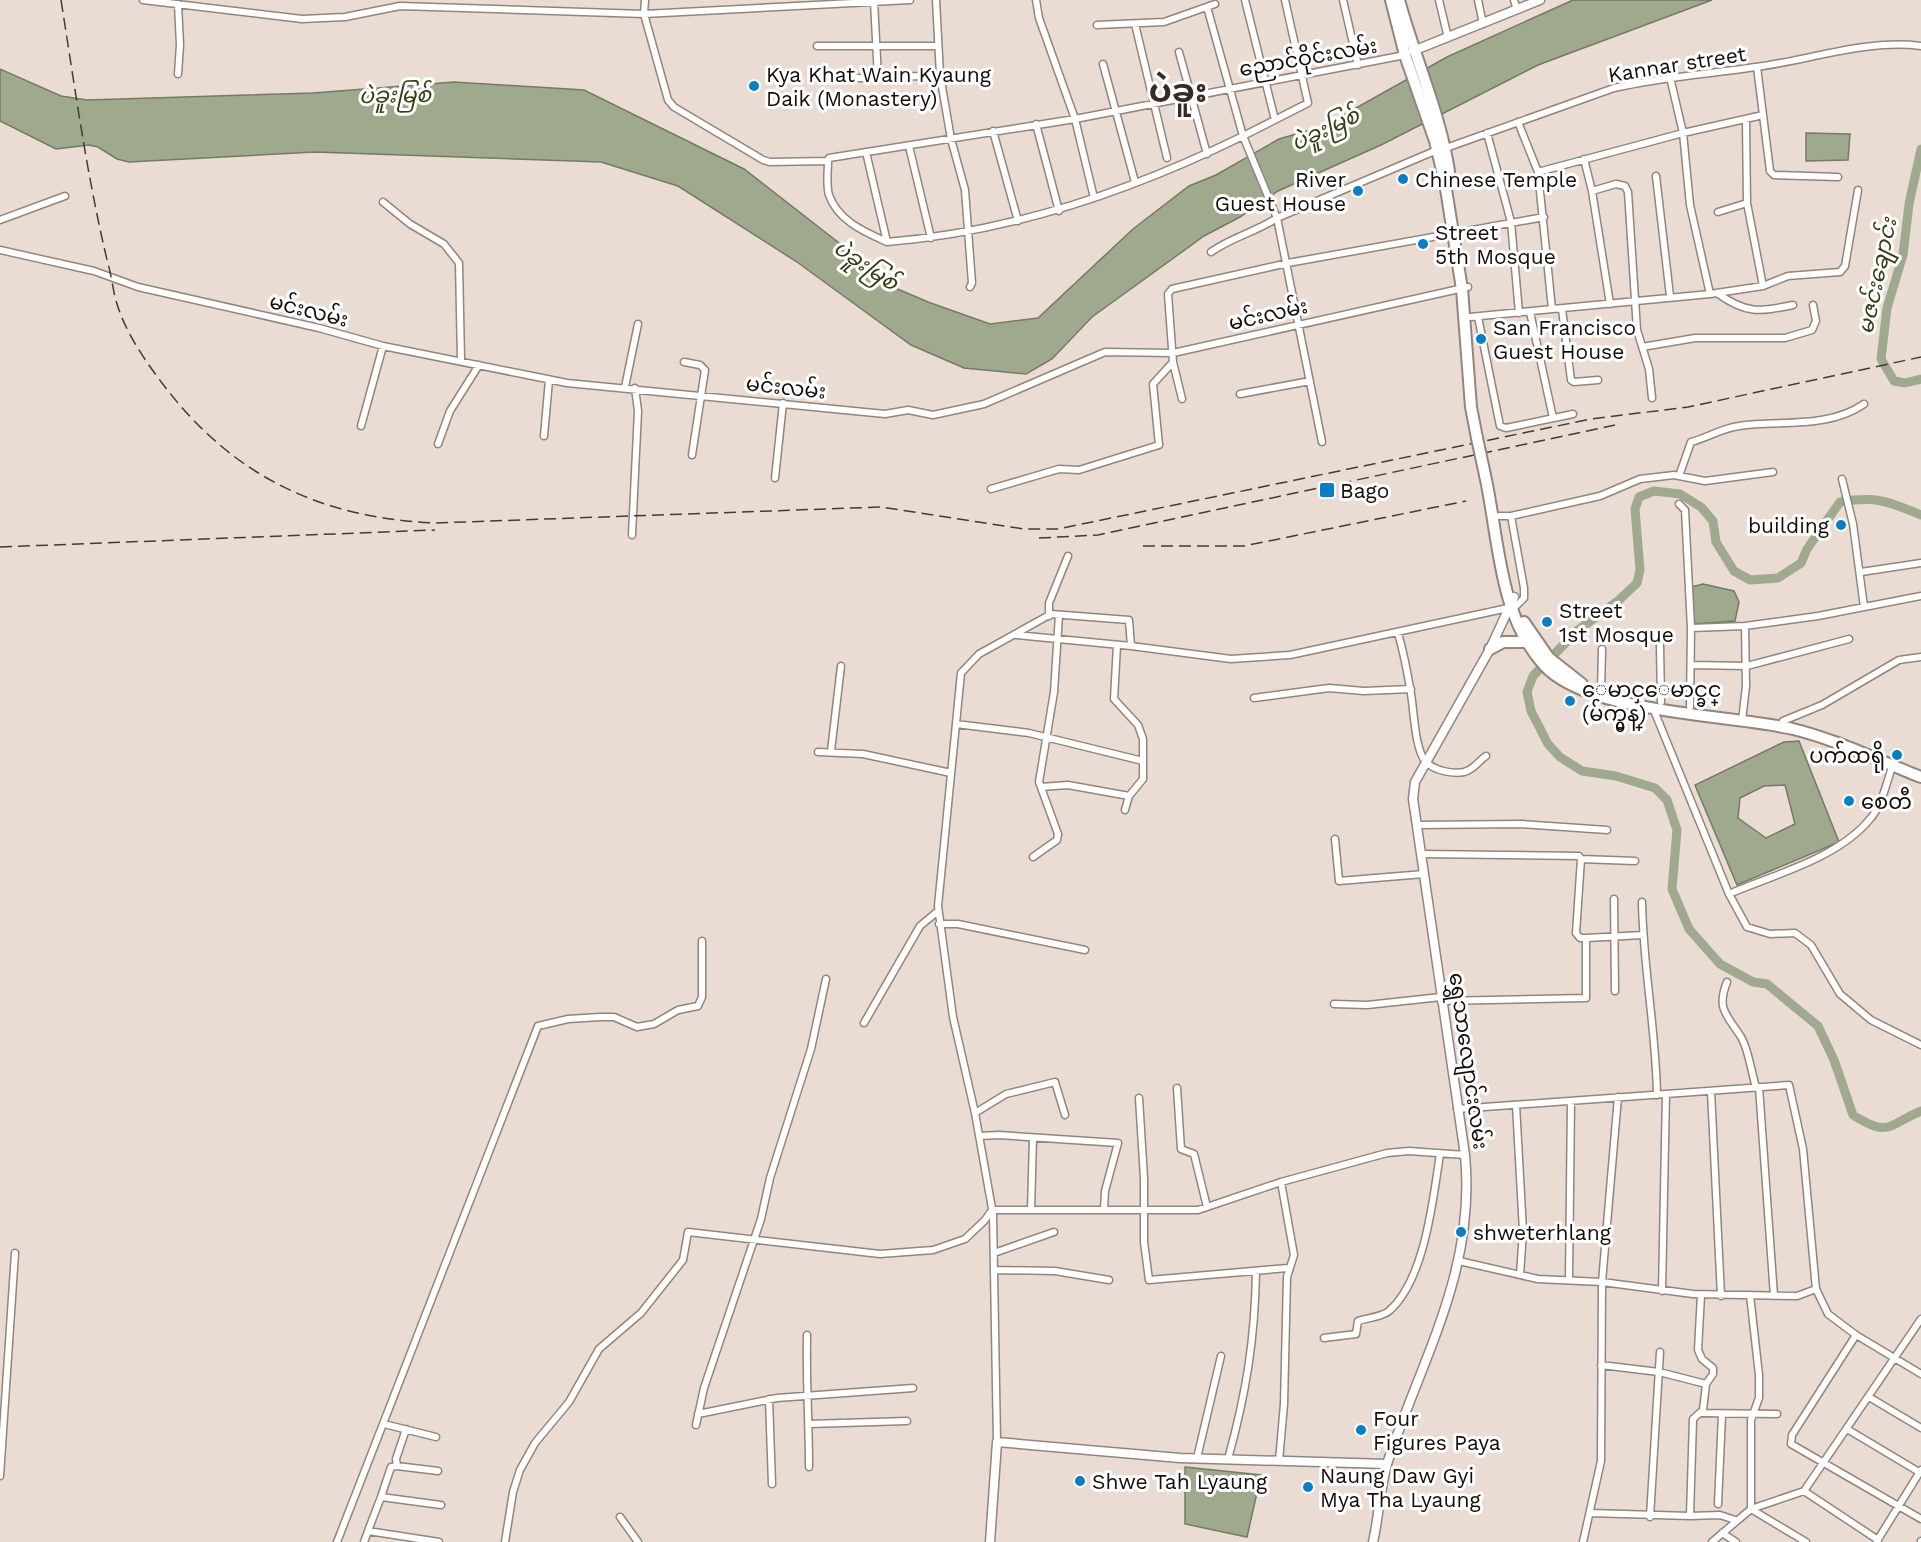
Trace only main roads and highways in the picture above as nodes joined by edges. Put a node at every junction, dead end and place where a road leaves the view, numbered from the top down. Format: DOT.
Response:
graph roads {
  1 [pos="1391,0"];
  2 [pos="1399,0"];
  3 [pos="1410,56"];
  4 [pos="1465,288"];
  5 [pos="1480,437"];
  6 [pos="1488,475"];
  7 [pos="1512,605"];
  8 [pos="1528,642"];
  9 [pos="1490,649"];
  10 [pos="1546,661"];
  11 [pos="1560,674"];
  12 [pos="1657,705"];
  13 [pos="1742,718"];
  14 [pos="1893,764"];
  15 [pos="1921,770"];
  16 [pos="1921,777"];
  1 -- 3 [label="highway"];
  2 -- 3 [label="highway"];
  3 -- 4 [label="highway"];
  4 -- 5 [label="highway"];
  4 -- 5 [label="highway"];
  5 -- 6 [label="highway"];
  6 -- 7 [label="highway"];
  6 -- 7 [label="highway"];
  7 -- 8 [label="highway"];
  7 -- 10 [label="highway"];
  8 -- 9 [label="highway"];
  8 -- 10 [label="highway"];
  10 -- 11 [label="highway"];
  11 -- 12 [label="highway"];
  11 -- 12 [label="highway"];
  12 -- 13 [label="highway"];
  12 -- 13 [label="highway"];
  13 -- 14 [label="highway"];
  13 -- 14 [label="highway"];
  14 -- 15 [label="highway"];
  14 -- 16 [label="highway"];
}
